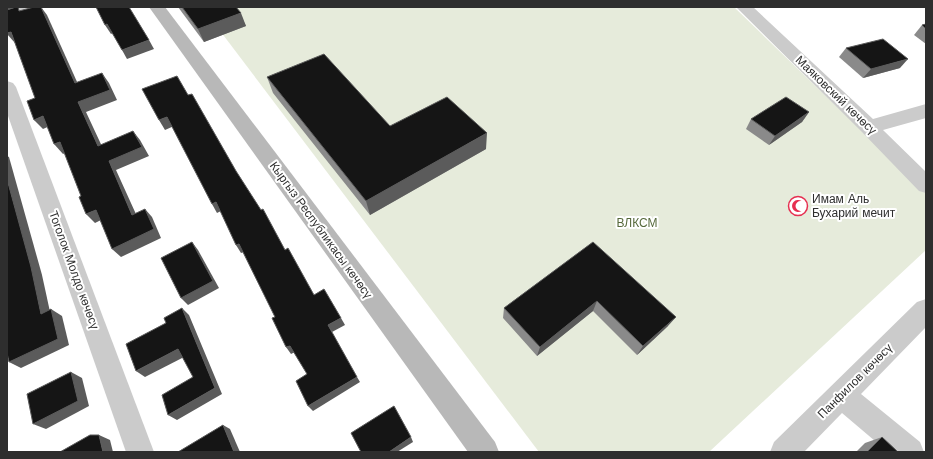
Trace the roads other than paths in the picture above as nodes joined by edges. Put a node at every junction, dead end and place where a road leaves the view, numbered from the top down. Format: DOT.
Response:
graph roads {
  1 [pos="33,7"];
  2 [pos="157,7"];
  3 [pos="744,7"];
  4 [pos="7,16"];
  5 [pos="7,87"];
  6 [pos="926,111"];
  7 [pos="869,127"];
  8 [pos="926,184"];
  9 [pos="926,310"];
  10 [pos="841,395"];
  11 [pos="140,452"];
  12 [pos="485,452"];
  13 [pos="784,452"];
  14 [pos="910,452"];
  1 -- 4 [label="street"];
  2 -- 12 [label="main road, Кыргыз Республикасы көчөсү"];
  3 -- 7 [label="street, Маяковский көчөсү"];
  5 -- 11 [label="street, Тоголок Молдо көчөсү"];
  6 -- 7 [label="street"];
  7 -- 8 [label="street, Маяковский көчөсү"];
  9 -- 10 [label="street, Панфилов көчөсү"];
  10 -- 13 [label="street, Панфилов көчөсү"];
  10 -- 14 [label="street"];
}
